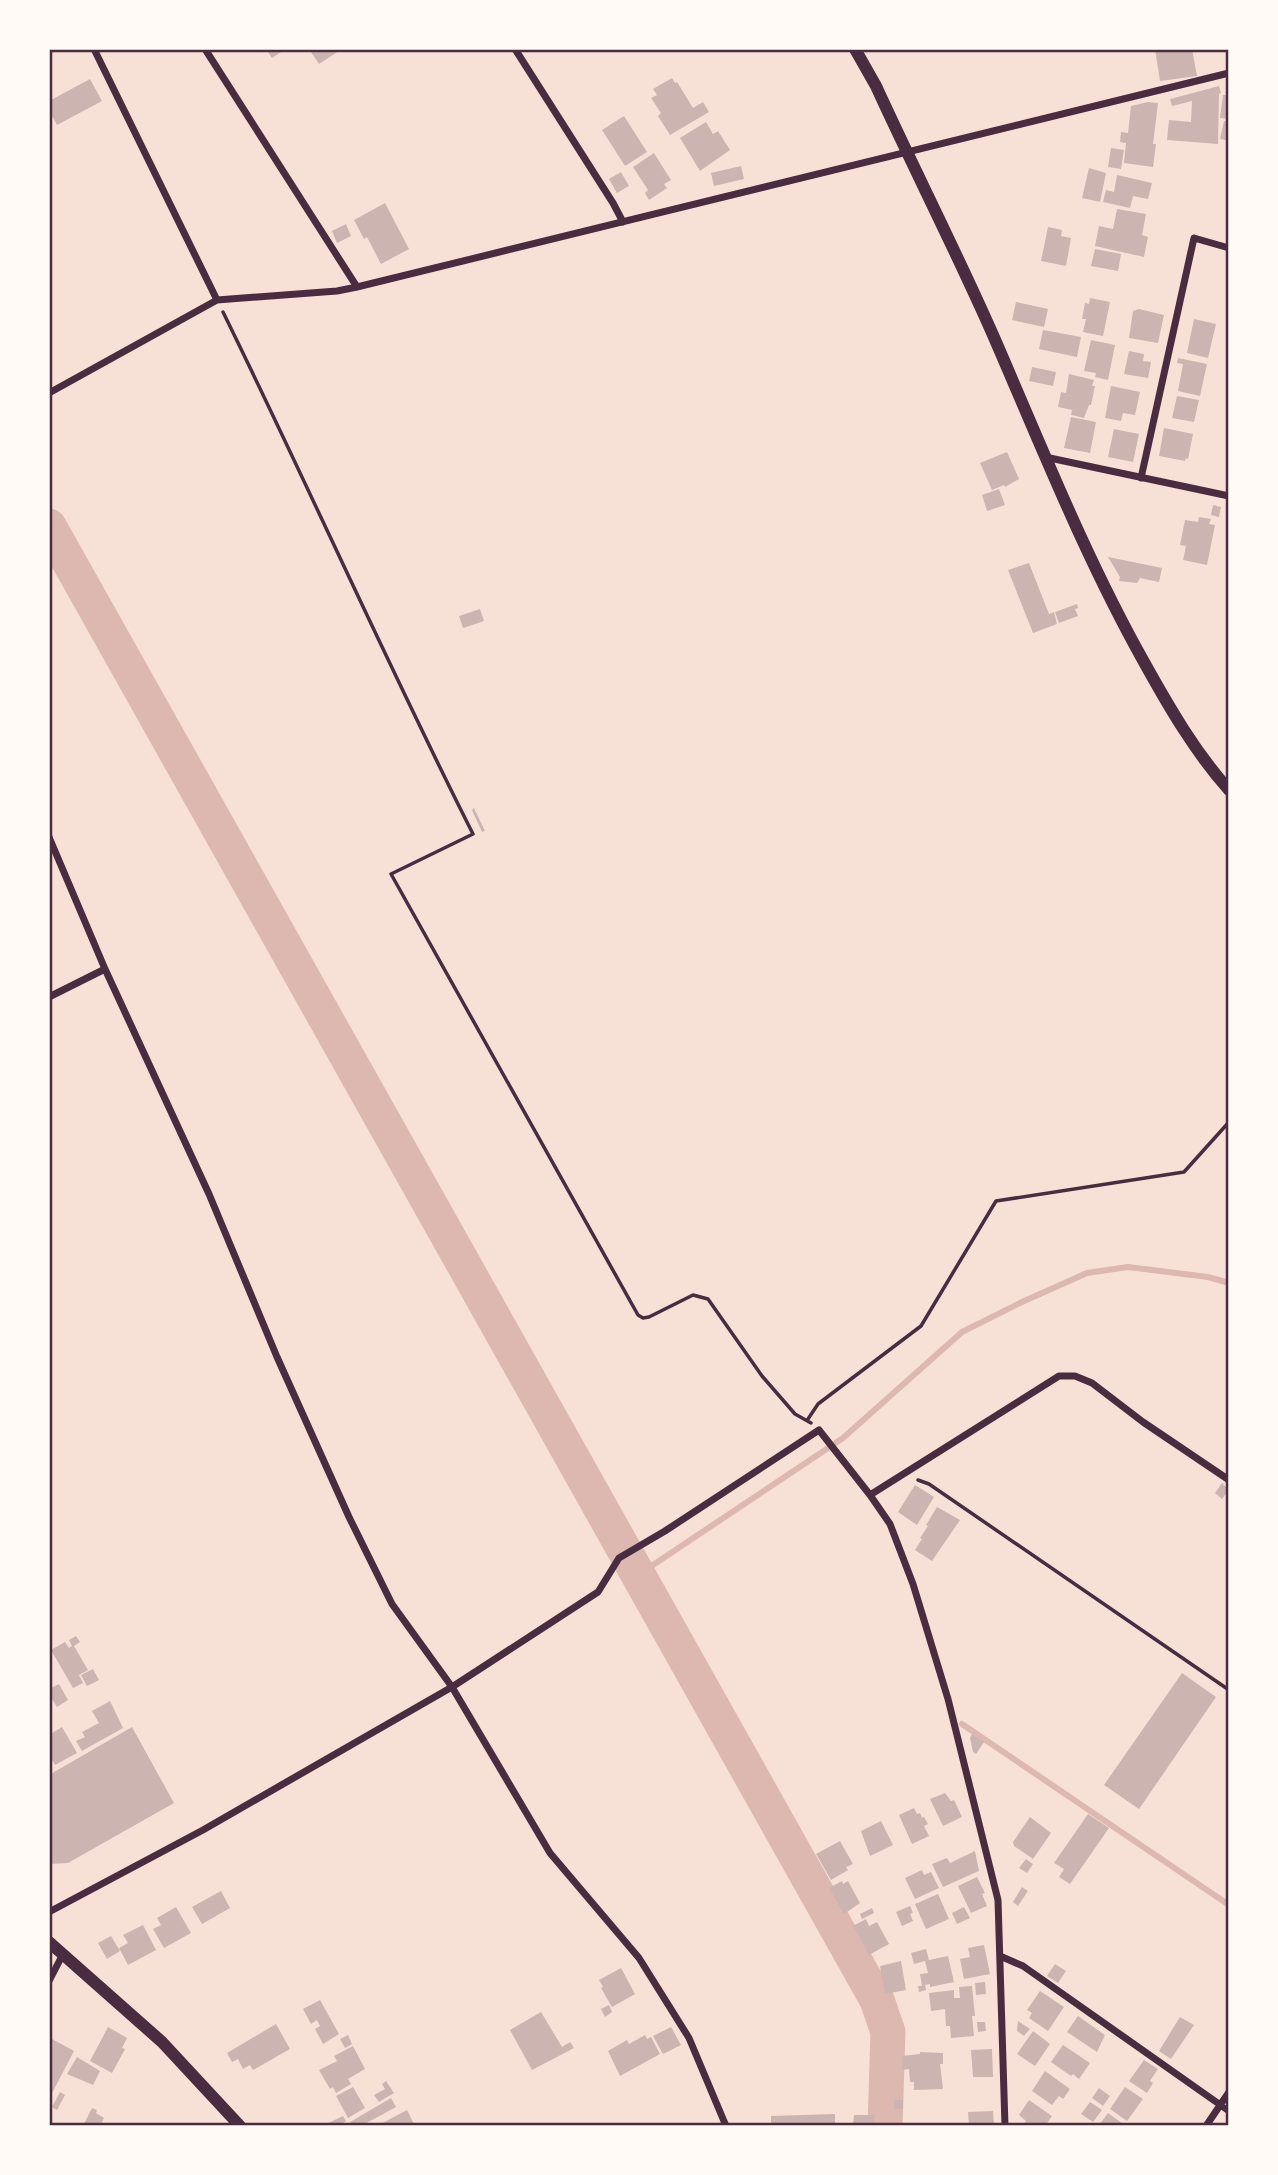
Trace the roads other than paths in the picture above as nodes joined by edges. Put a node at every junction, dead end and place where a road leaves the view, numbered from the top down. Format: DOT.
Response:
graph roads {
  1 [pos="94,49"];
  2 [pos="205,49"];
  3 [pos="515,49"];
  4 [pos="855,49"];
  5 [pos="1229,74"];
  6 [pos="906,152"];
  7 [pos="623,222"];
  8 [pos="1229,248"];
  9 [pos="357,287"];
  10 [pos="217,300"];
  11 [pos="49,393"];
  12 [pos="1044,457"];
  13 [pos="1141,478"];
  14 [pos="1229,496"];
  15 [pos="1229,790"];
  16 [pos="49,837"];
  17 [pos="105,969"];
  18 [pos="49,997"];
  19 [pos="1229,1480"];
  20 [pos="870,1495"];
  21 [pos="452,1687"];
  22 [pos="49,1912"];
  23 [pos="49,1942"];
  24 [pos="63,1954"];
  25 [pos="1000,1956"];
  26 [pos="49,1981"];
  27 [pos="1229,2092"];
  28 [pos="1220,2105"];
  29 [pos="1229,2111"];
  30 [pos="240,2126"];
  31 [pos="726,2126"];
  32 [pos="1005,2126"];
  33 [pos="1206,2126"];
  1 -- 10 [label="street"];
  2 -- 9 [label="street"];
  3 -- 7 [label="street"];
  4 -- 6 [label="street"];
  5 -- 6 [label="street"];
  6 -- 7 [label="street"];
  6 -- 12 [label="street"];
  7 -- 9 [label="street"];
  8 -- 13 [label="street"];
  9 -- 10 [label="street"];
  10 -- 11 [label="street"];
  12 -- 13 [label="street"];
  12 -- 15 [label="street"];
  13 -- 14 [label="street"];
  16 -- 17 [label="street"];
  17 -- 18 [label="street"];
  17 -- 21 [label="street"];
  19 -- 20 [label="street"];
  20 -- 21 [label="street"];
  20 -- 25 [label="street"];
  21 -- 22 [label="street"];
  21 -- 31 [label="street"];
  23 -- 24 [label="street"];
  24 -- 26 [label="street"];
  24 -- 30 [label="street"];
  25 -- 28 [label="street"];
  25 -- 32 [label="street"];
  27 -- 28 [label="street"];
  28 -- 29 [label="street"];
  28 -- 33 [label="street"];
}
